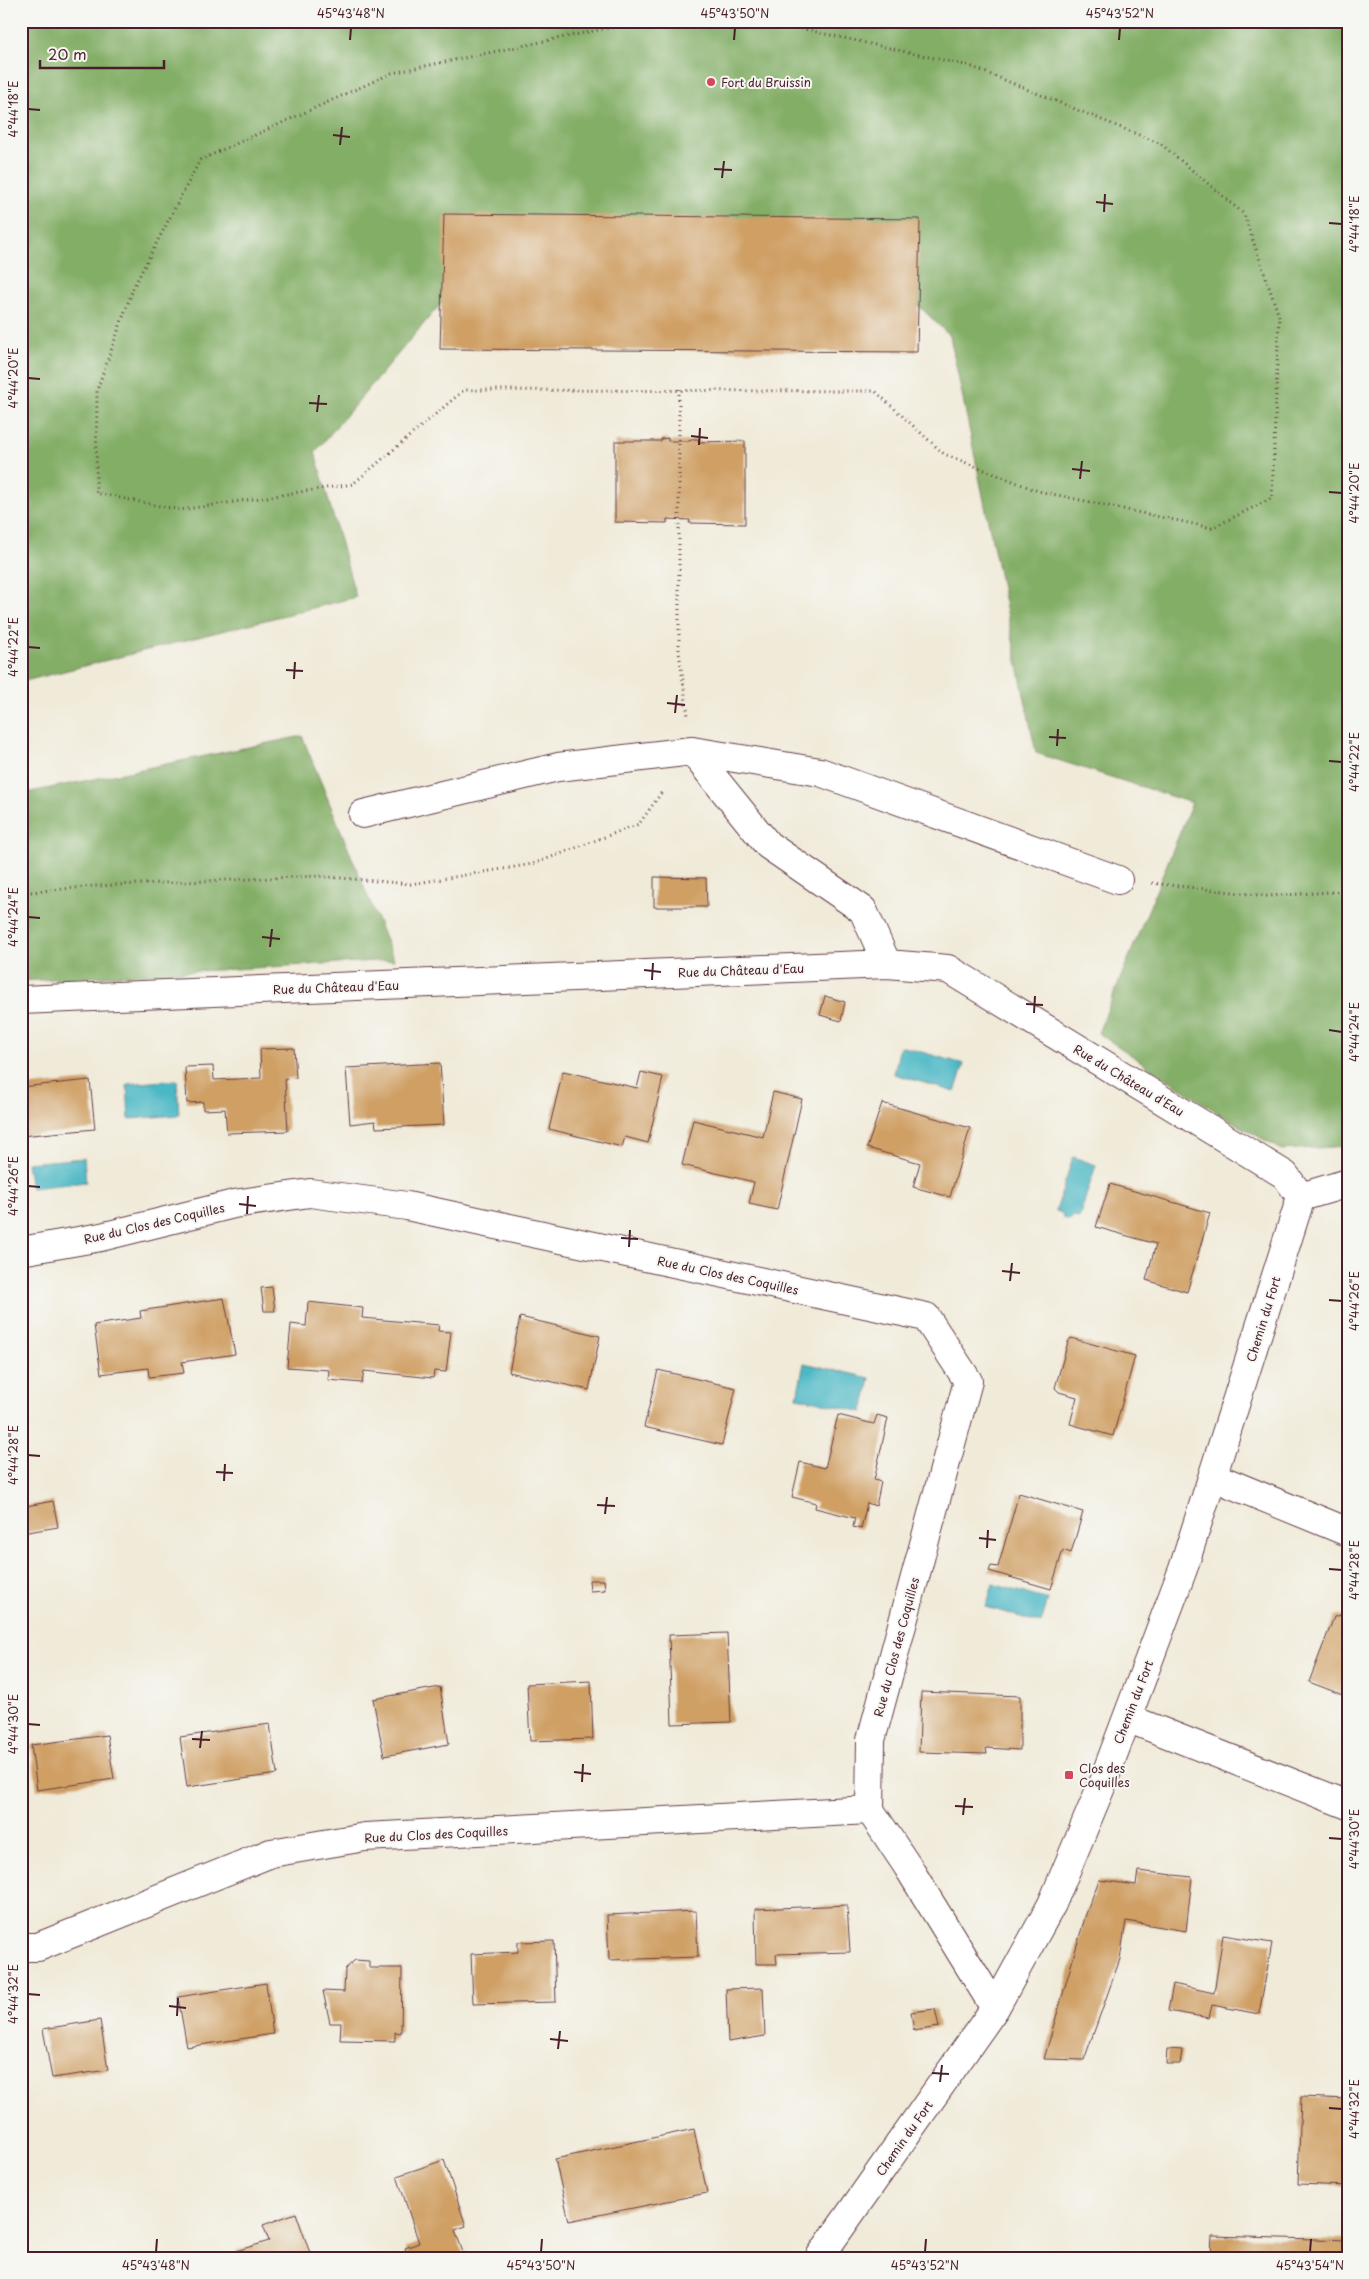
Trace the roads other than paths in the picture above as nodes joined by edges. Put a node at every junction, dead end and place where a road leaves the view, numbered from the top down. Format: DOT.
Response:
graph roads {
  1 [pos="692,751"];
  2 [pos="363,814"];
  3 [pos="1118,880"];
  4 [pos="887,964"];
  5 [pos="21,1000"];
  6 [pos="1348,1183"];
  7 [pos="1301,1197"];
  8 [pos="21,1251"];
  9 [pos="1214,1477"];
  10 [pos="1348,1532"];
  11 [pos="1127,1718"];
  12 [pos="1348,1805"];
  13 [pos="870,1810"];
  14 [pos="21,1947"];
  15 [pos="995,2008"];
  16 [pos="819,2258"];
  1 -- 2 [label="street"];
  1 -- 3 [label="street"];
  1 -- 4 [label="street"];
  4 -- 5 [label="street, Rue du Château d'Eau"];
  4 -- 7 [label="street, Rue du Château d'Eau"];
  6 -- 7 [label="street"];
  7 -- 9 [label="street, Chemin du Fort"];
  8 -- 13 [label="street, Rue du Clos des Coquilles"];
  9 -- 10 [label="street"];
  9 -- 11 [label="street, Chemin du Fort"];
  11 -- 12 [label="street"];
  11 -- 15 [label="street, Chemin du Fort"];
  13 -- 14 [label="street, Rue du Clos des Coquilles"];
  13 -- 15 [label="street"];
  15 -- 16 [label="street, Chemin du Fort"];
}
